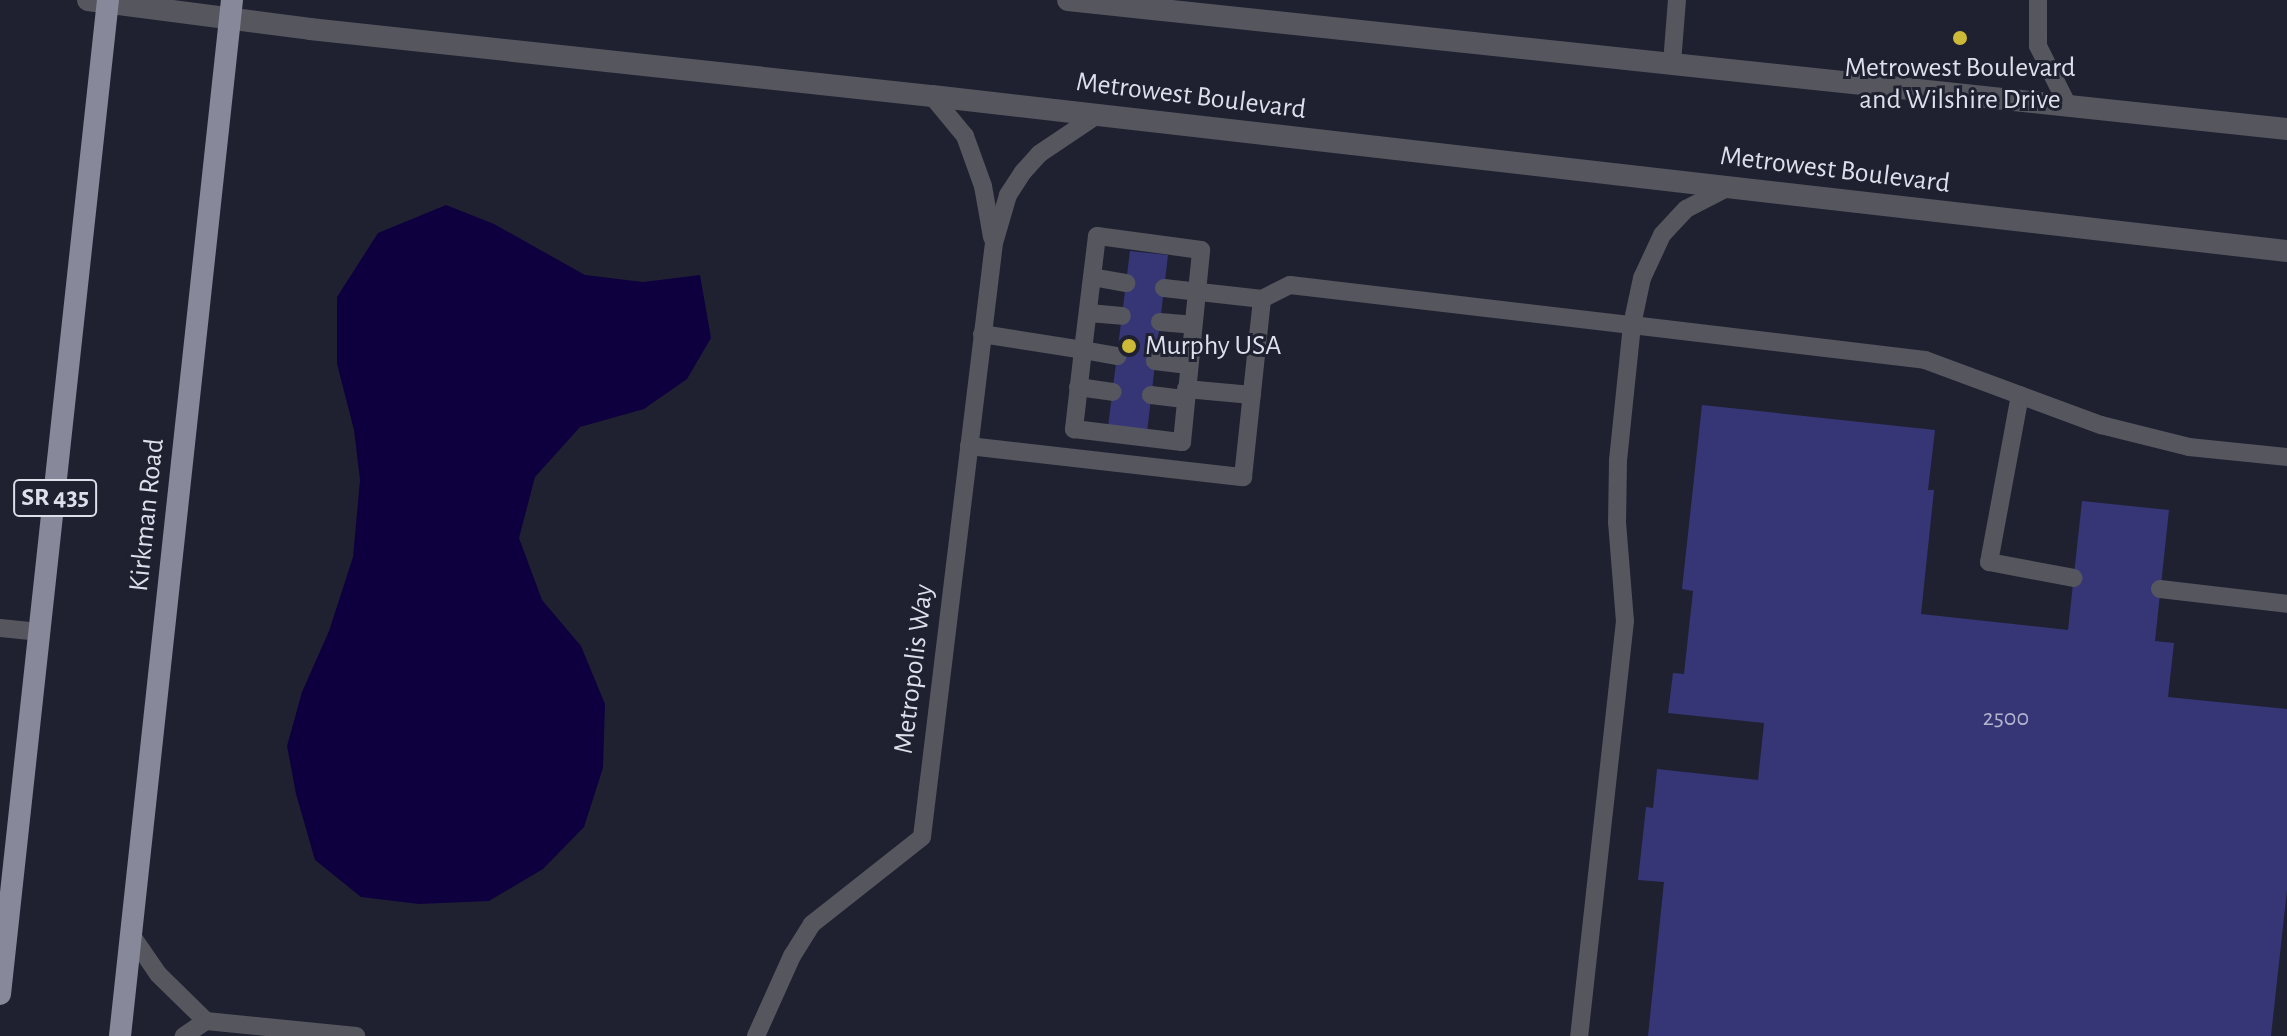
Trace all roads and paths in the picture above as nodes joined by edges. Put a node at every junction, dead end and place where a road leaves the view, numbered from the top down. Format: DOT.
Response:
graph roads {
  1 [pos="1068,0"];
  2 [pos="1677,0"];
  3 [pos="2038,0"];
  4 [pos="101,1"];
  5 [pos="232,10"];
  6 [pos="1672,63"];
  7 [pos="932,96"];
  8 [pos="2067,104"];
  9 [pos="1097,115"];
  10 [pos="2287,129"];
  11 [pos="1727,188"];
  12 [pos="994,243"];
  13 [pos="2287,251"];
  14 [pos="1092,277"];
  15 [pos="1126,283"];
  16 [pos="1164,288"];
  17 [pos="1195,292"];
  18 [pos="1262,299"];
  19 [pos="1089,313"];
  20 [pos="1122,316"];
  21 [pos="1160,322"];
  22 [pos="1192,325"];
  23 [pos="1632,325"];
  24 [pos="982,334"];
  25 [pos="1083,350"];
  26 [pos="1117,356"];
  27 [pos="1155,361"];
  28 [pos="1188,365"];
  29 [pos="1078,387"];
  30 [pos="1113,392"];
  31 [pos="1186,394"];
  32 [pos="1151,395"];
  33 [pos="1252,395"];
  34 [pos="2020,395"];
  35 [pos="969,446"];
  36 [pos="2287,457"];
  37 [pos="2074,578"];
  38 [pos="2160,589"];
  39 [pos="2287,604"];
  40 [pos="0,628"];
  41 [pos="40,632"];
  42 [pos="132,936"];
  43 [pos="0,994"];
  44 [pos="206,1021"];
  45 [pos="120,1036"];
  46 [pos="184,1036"];
  47 [pos="356,1036"];
  48 [pos="756,1036"];
  49 [pos="1579,1036"];
  1 -- 6 [label="street"];
  2 -- 6 [label="lane"];
  3 -- 8 [label="lane"];
  4 -- 5 [label="street, Metrowest Boulevard"];
  4 -- 41 [label="main road, SR 435"];
  5 -- 7 [label="street, Metrowest Boulevard"];
  5 -- 42 [label="main road, Kirkman Road"];
  6 -- 8 [label="street"];
  7 -- 9 [label="street, Metrowest Boulevard"];
  7 -- 12 [label="lane"];
  8 -- 10 [label="street"];
  9 -- 11 [label="street, Metrowest Boulevard"];
  9 -- 12 [label="lane"];
  11 -- 13 [label="street, Metrowest Boulevard"];
  11 -- 23 [label="lane"];
  12 -- 24 [label="lane, Metropolis Way"];
  14 -- 15 [label="lane"];
  14 -- 17 [label="lane"];
  14 -- 19 [label="lane"];
  16 -- 17 [label="lane"];
  17 -- 18 [label="lane"];
  17 -- 22 [label="lane"];
  18 -- 23 [label="lane"];
  18 -- 33 [label="lane"];
  19 -- 20 [label="lane"];
  19 -- 25 [label="lane"];
  21 -- 22 [label="lane"];
  22 -- 28 [label="lane"];
  23 -- 34 [label="lane"];
  23 -- 49 [label="lane"];
  24 -- 25 [label="lane"];
  24 -- 35 [label="lane, Metropolis Way"];
  25 -- 26 [label="lane"];
  25 -- 29 [label="lane"];
  27 -- 28 [label="lane"];
  28 -- 31 [label="lane"];
  29 -- 30 [label="lane"];
  29 -- 31 [label="lane"];
  31 -- 32 [label="lane"];
  31 -- 33 [label="lane"];
  33 -- 35 [label="lane"];
  34 -- 36 [label="lane"];
  34 -- 37 [label="lane"];
  35 -- 48 [label="lane, Metropolis Way"];
  38 -- 39 [label="lane"];
  40 -- 41 [label="lane"];
  41 -- 43 [label="main road, SR 435"];
  42 -- 44 [label="lane"];
  42 -- 45 [label="main road, Kirkman Road"];
  44 -- 46 [label="lane"];
  44 -- 47 [label="lane"];
}
